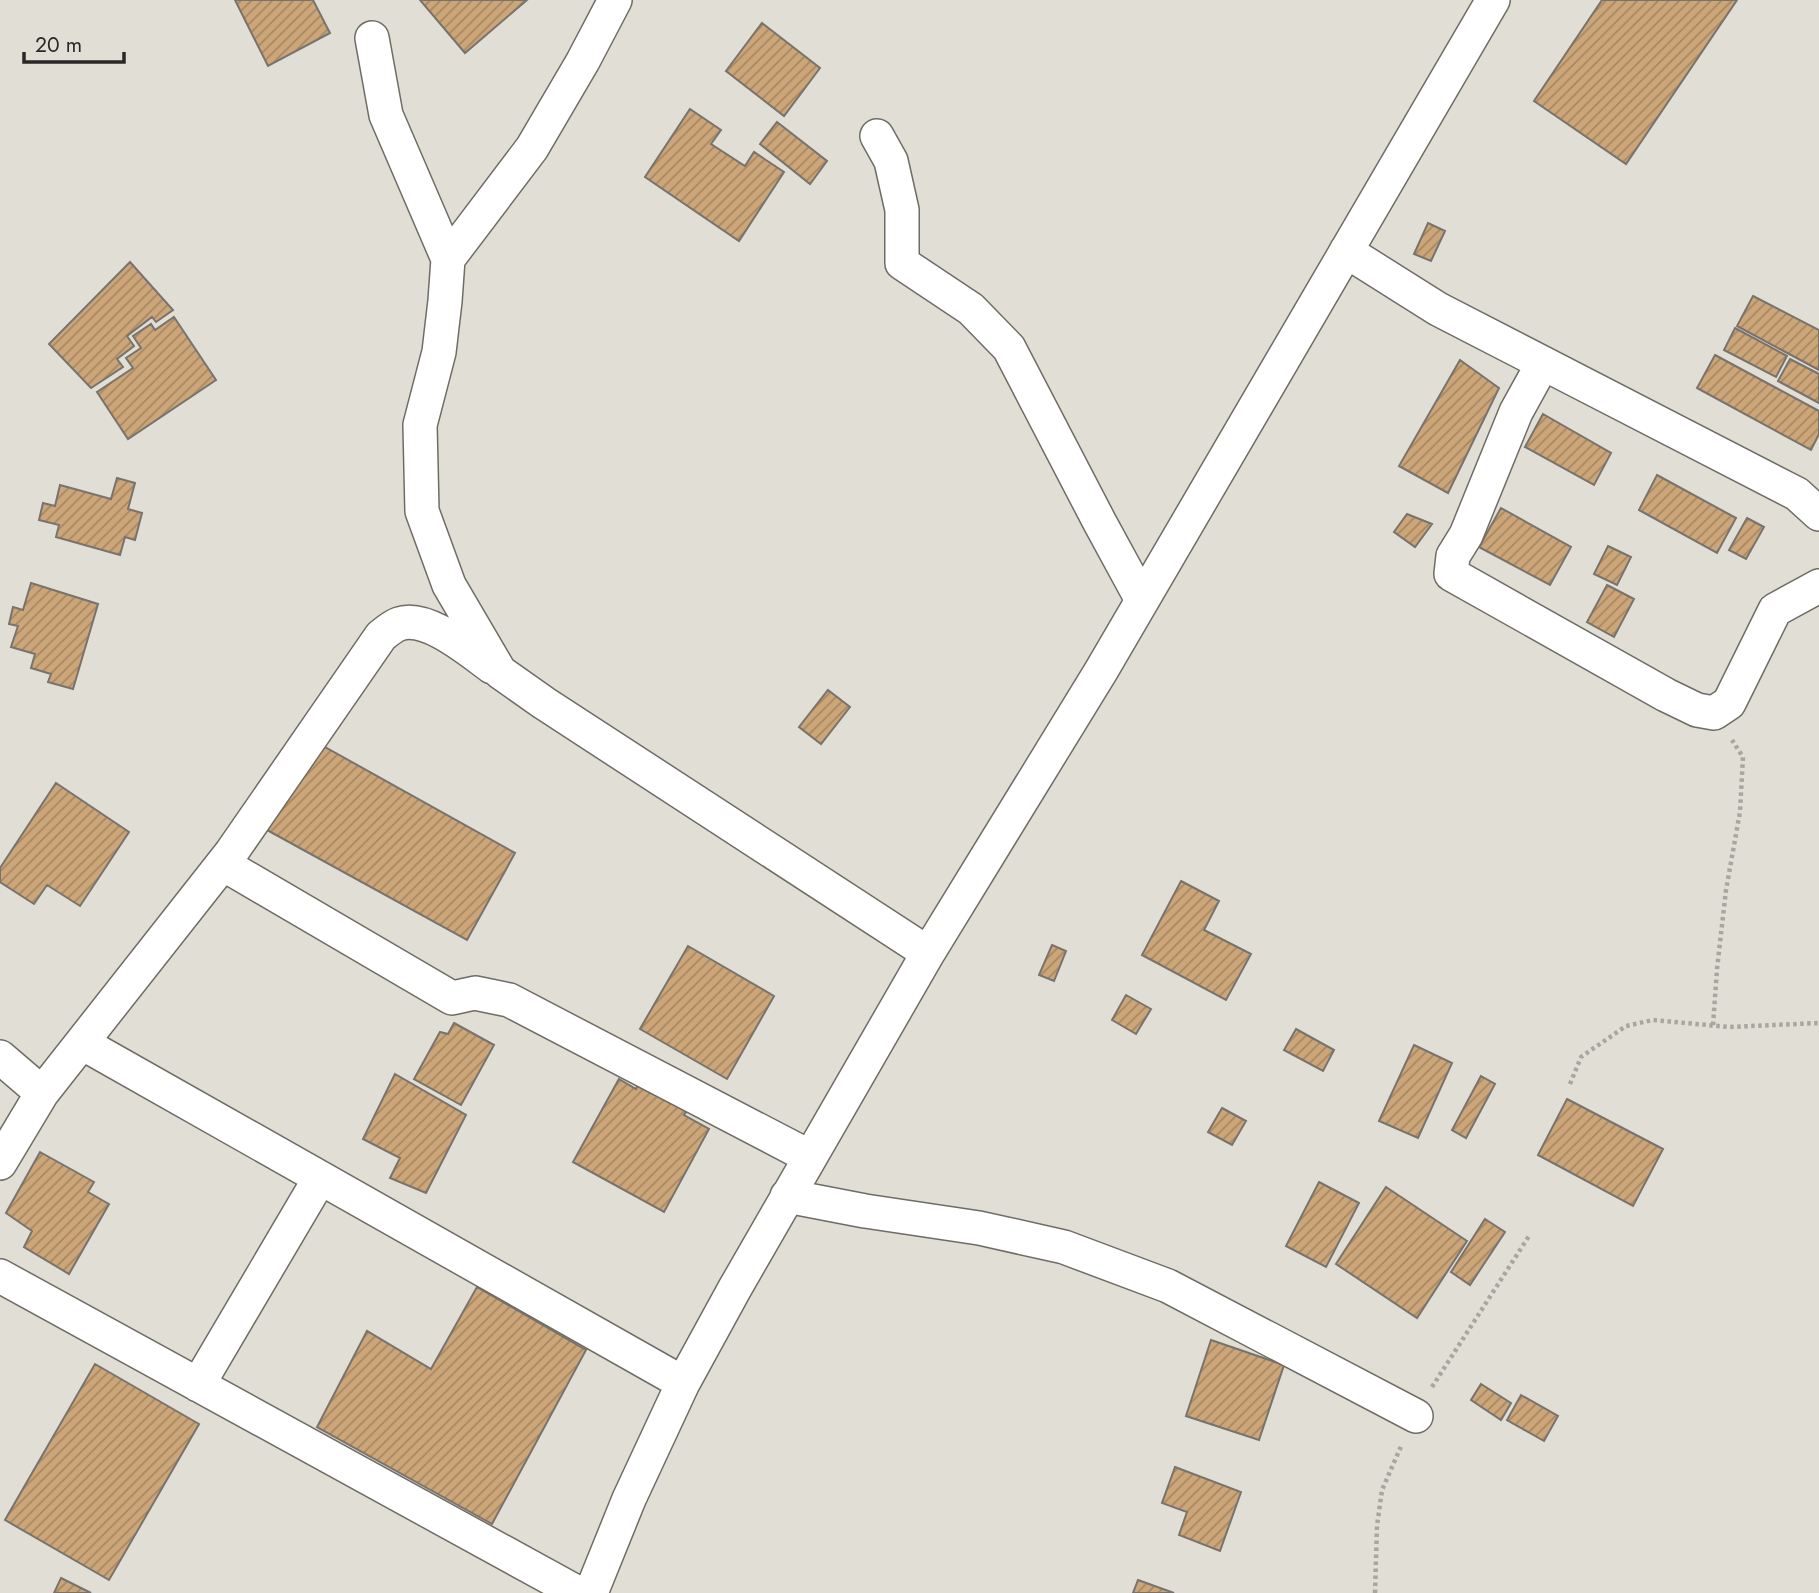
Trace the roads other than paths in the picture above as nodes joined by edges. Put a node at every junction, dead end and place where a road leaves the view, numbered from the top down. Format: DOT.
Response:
graph roads {
  1 [pos="615,0"];
  2 [pos="1493,0"];
  3 [pos="372,38"];
  4 [pos="877,136"];
  5 [pos="1346,251"];
  6 [pos="448,259"];
  7 [pos="1543,363"];
  8 [pos="1819,514"];
  9 [pos="1819,586"];
  10 [pos="1142,600"];
  11 [pos="500,672"];
  12 [pos="223,864"];
  13 [pos="928,953"];
  14 [pos="82,1043"];
  15 [pos="0,1057"];
  16 [pos="42,1093"];
  17 [pos="810,1157"];
  18 [pos="0,1163"];
  19 [pos="320,1178"];
  20 [pos="787,1196"];
  21 [pos="0,1276"];
  22 [pos="683,1383"];
  23 [pos="198,1385"];
  24 [pos="1416,1416"];
  25 [pos="578,1593"];
  26 [pos="591,1593"];
  1 -- 6 [label="street"];
  2 -- 5 [label="street"];
  3 -- 6 [label="street"];
  4 -- 10 [label="street"];
  5 -- 7 [label="street"];
  5 -- 10 [label="street"];
  6 -- 11 [label="street"];
  7 -- 8 [label="street"];
  7 -- 9 [label="street"];
  10 -- 13 [label="street"];
  11 -- 12 [label="street"];
  11 -- 13 [label="street"];
  12 -- 14 [label="street"];
  12 -- 17 [label="street"];
  13 -- 17 [label="street"];
  14 -- 16 [label="street"];
  14 -- 19 [label="street"];
  15 -- 16 [label="street"];
  16 -- 18 [label="street"];
  17 -- 20 [label="street"];
  19 -- 22 [label="street"];
  19 -- 23 [label="street"];
  20 -- 22 [label="street"];
  20 -- 24 [label="street"];
  21 -- 23 [label="street"];
  22 -- 26 [label="street"];
  23 -- 25 [label="street"];
}
